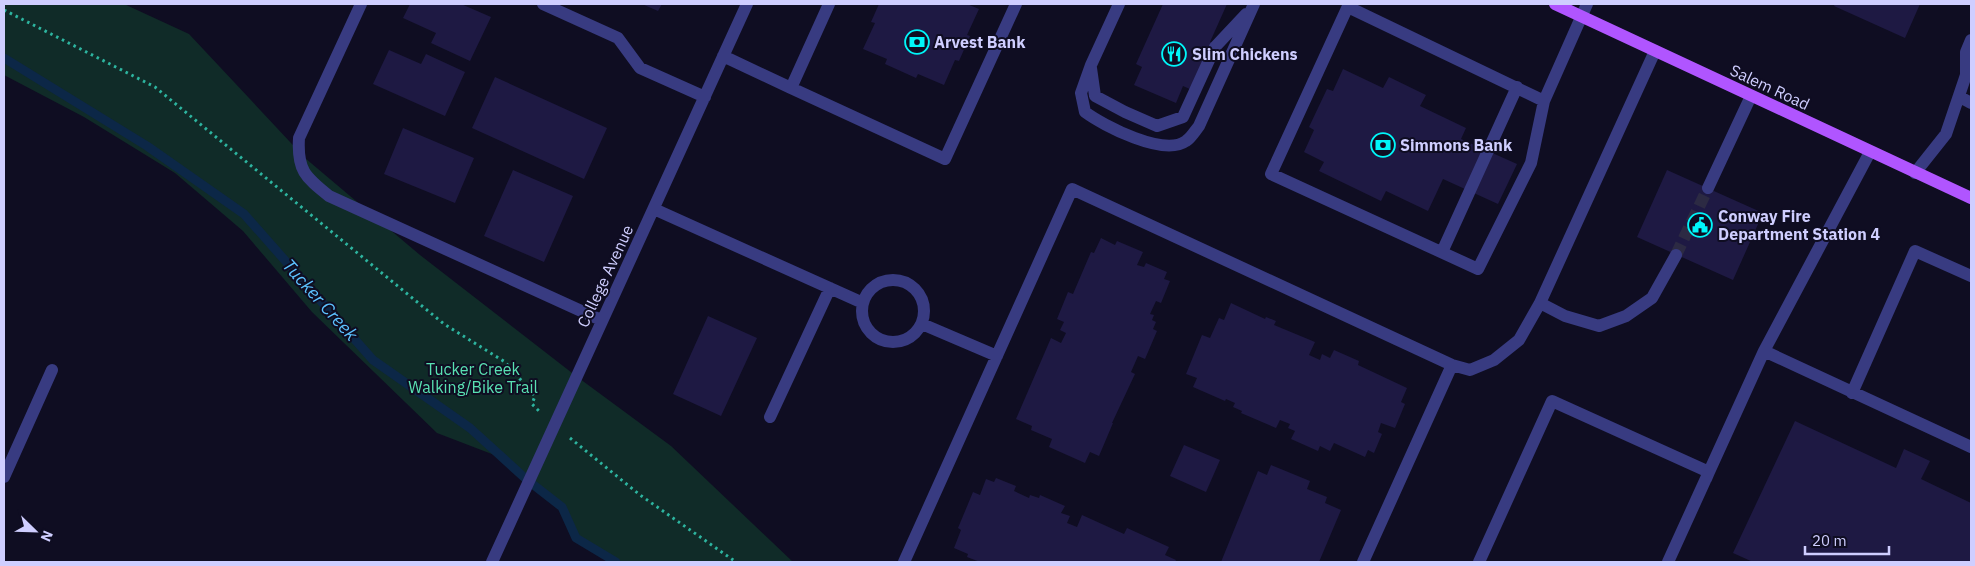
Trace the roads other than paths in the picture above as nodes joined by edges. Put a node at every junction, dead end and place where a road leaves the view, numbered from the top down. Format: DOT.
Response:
graph roads {
  1 [pos="361,4"];
  2 [pos="544,4"];
  3 [pos="747,4"];
  4 [pos="829,4"];
  5 [pos="1016,4"];
  6 [pos="1119,4"];
  7 [pos="1555,4"];
  8 [pos="1587,4"];
  9 [pos="1253,5"];
  10 [pos="1349,5"];
  11 [pos="1581,16"];
  12 [pos="1971,40"];
  13 [pos="1655,51"];
  14 [pos="723,56"];
  15 [pos="1091,65"];
  16 [pos="1969,72"];
  17 [pos="1517,87"];
  18 [pos="791,88"];
  19 [pos="1752,96"];
  20 [pos="705,97"];
  21 [pos="1960,97"];
  22 [pos="1544,101"];
  23 [pos="1971,103"];
  24 [pos="1870,152"];
  25 [pos="1915,173"];
  26 [pos="1708,188"];
  27 [pos="1971,198"];
  28 [pos="654,209"];
  29 [pos="1442,252"];
  30 [pos="1676,255"];
  31 [pos="1971,276"];
  32 [pos="830,288"];
  33 [pos="863,303"];
  34 [pos="1540,303"];
  35 [pos="601,320"];
  36 [pos="922,324"];
  37 [pos="1764,351"];
  38 [pos="997,356"];
  39 [pos="1452,365"];
  40 [pos="52,370"];
  41 [pos="1852,392"];
  42 [pos="770,417"];
  43 [pos="1971,447"];
  44 [pos="1710,472"];
  45 [pos="4,477"];
  46 [pos="492,562"];
  47 [pos="904,562"];
  48 [pos="1363,562"];
  49 [pos="1479,562"];
  50 [pos="1668,562"];
  1 -- 35 [label="street"];
  2 -- 20 [label="street"];
  3 -- 14 [label="street, College Avenue"];
  4 -- 18 [label="street"];
  5 -- 18 [label="street"];
  6 -- 15 [label="street"];
  7 -- 11 [label="main road, Salem Road"];
  8 -- 11 [label="street"];
  9 -- 15 [label="street"];
  9 -- 15 [label="street"];
  10 -- 17 [label="street"];
  10 -- 29 [label="street"];
  11 -- 13 [label="main road, Salem Road"];
  11 -- 22 [label="street"];
  12 -- 16 [label="street"];
  13 -- 19 [label="main road, Salem Road"];
  13 -- 34 [label="street"];
  14 -- 18 [label="street"];
  14 -- 20 [label="street, College Avenue"];
  16 -- 21 [label="street"];
  17 -- 22 [label="street"];
  17 -- 29 [label="street"];
  19 -- 24 [label="main road, Salem Road"];
  19 -- 26 [label="street"];
  20 -- 28 [label="street, College Avenue"];
  21 -- 23 [label="street"];
  21 -- 25 [label="street"];
  22 -- 29 [label="street"];
  24 -- 25 [label="main road, Salem Road"];
  24 -- 37 [label="street"];
  25 -- 27 [label="main road, Salem Road"];
  28 -- 32 [label="street"];
  28 -- 35 [label="street, College Avenue"];
  30 -- 34 [label="street"];
  31 -- 41 [label="street"];
  32 -- 33 [label="street"];
  32 -- 42 [label="street"];
  33 -- 36 [label="street"];
  33 -- 36 [label="street"];
  34 -- 39 [label="street"];
  35 -- 46 [label="street, College Avenue"];
  36 -- 38 [label="street"];
  37 -- 41 [label="street"];
  37 -- 44 [label="street"];
  38 -- 39 [label="street"];
  38 -- 47 [label="street"];
  39 -- 48 [label="street"];
  40 -- 45 [label="street"];
  41 -- 43 [label="street"];
  44 -- 49 [label="street"];
  44 -- 50 [label="street"];
}
